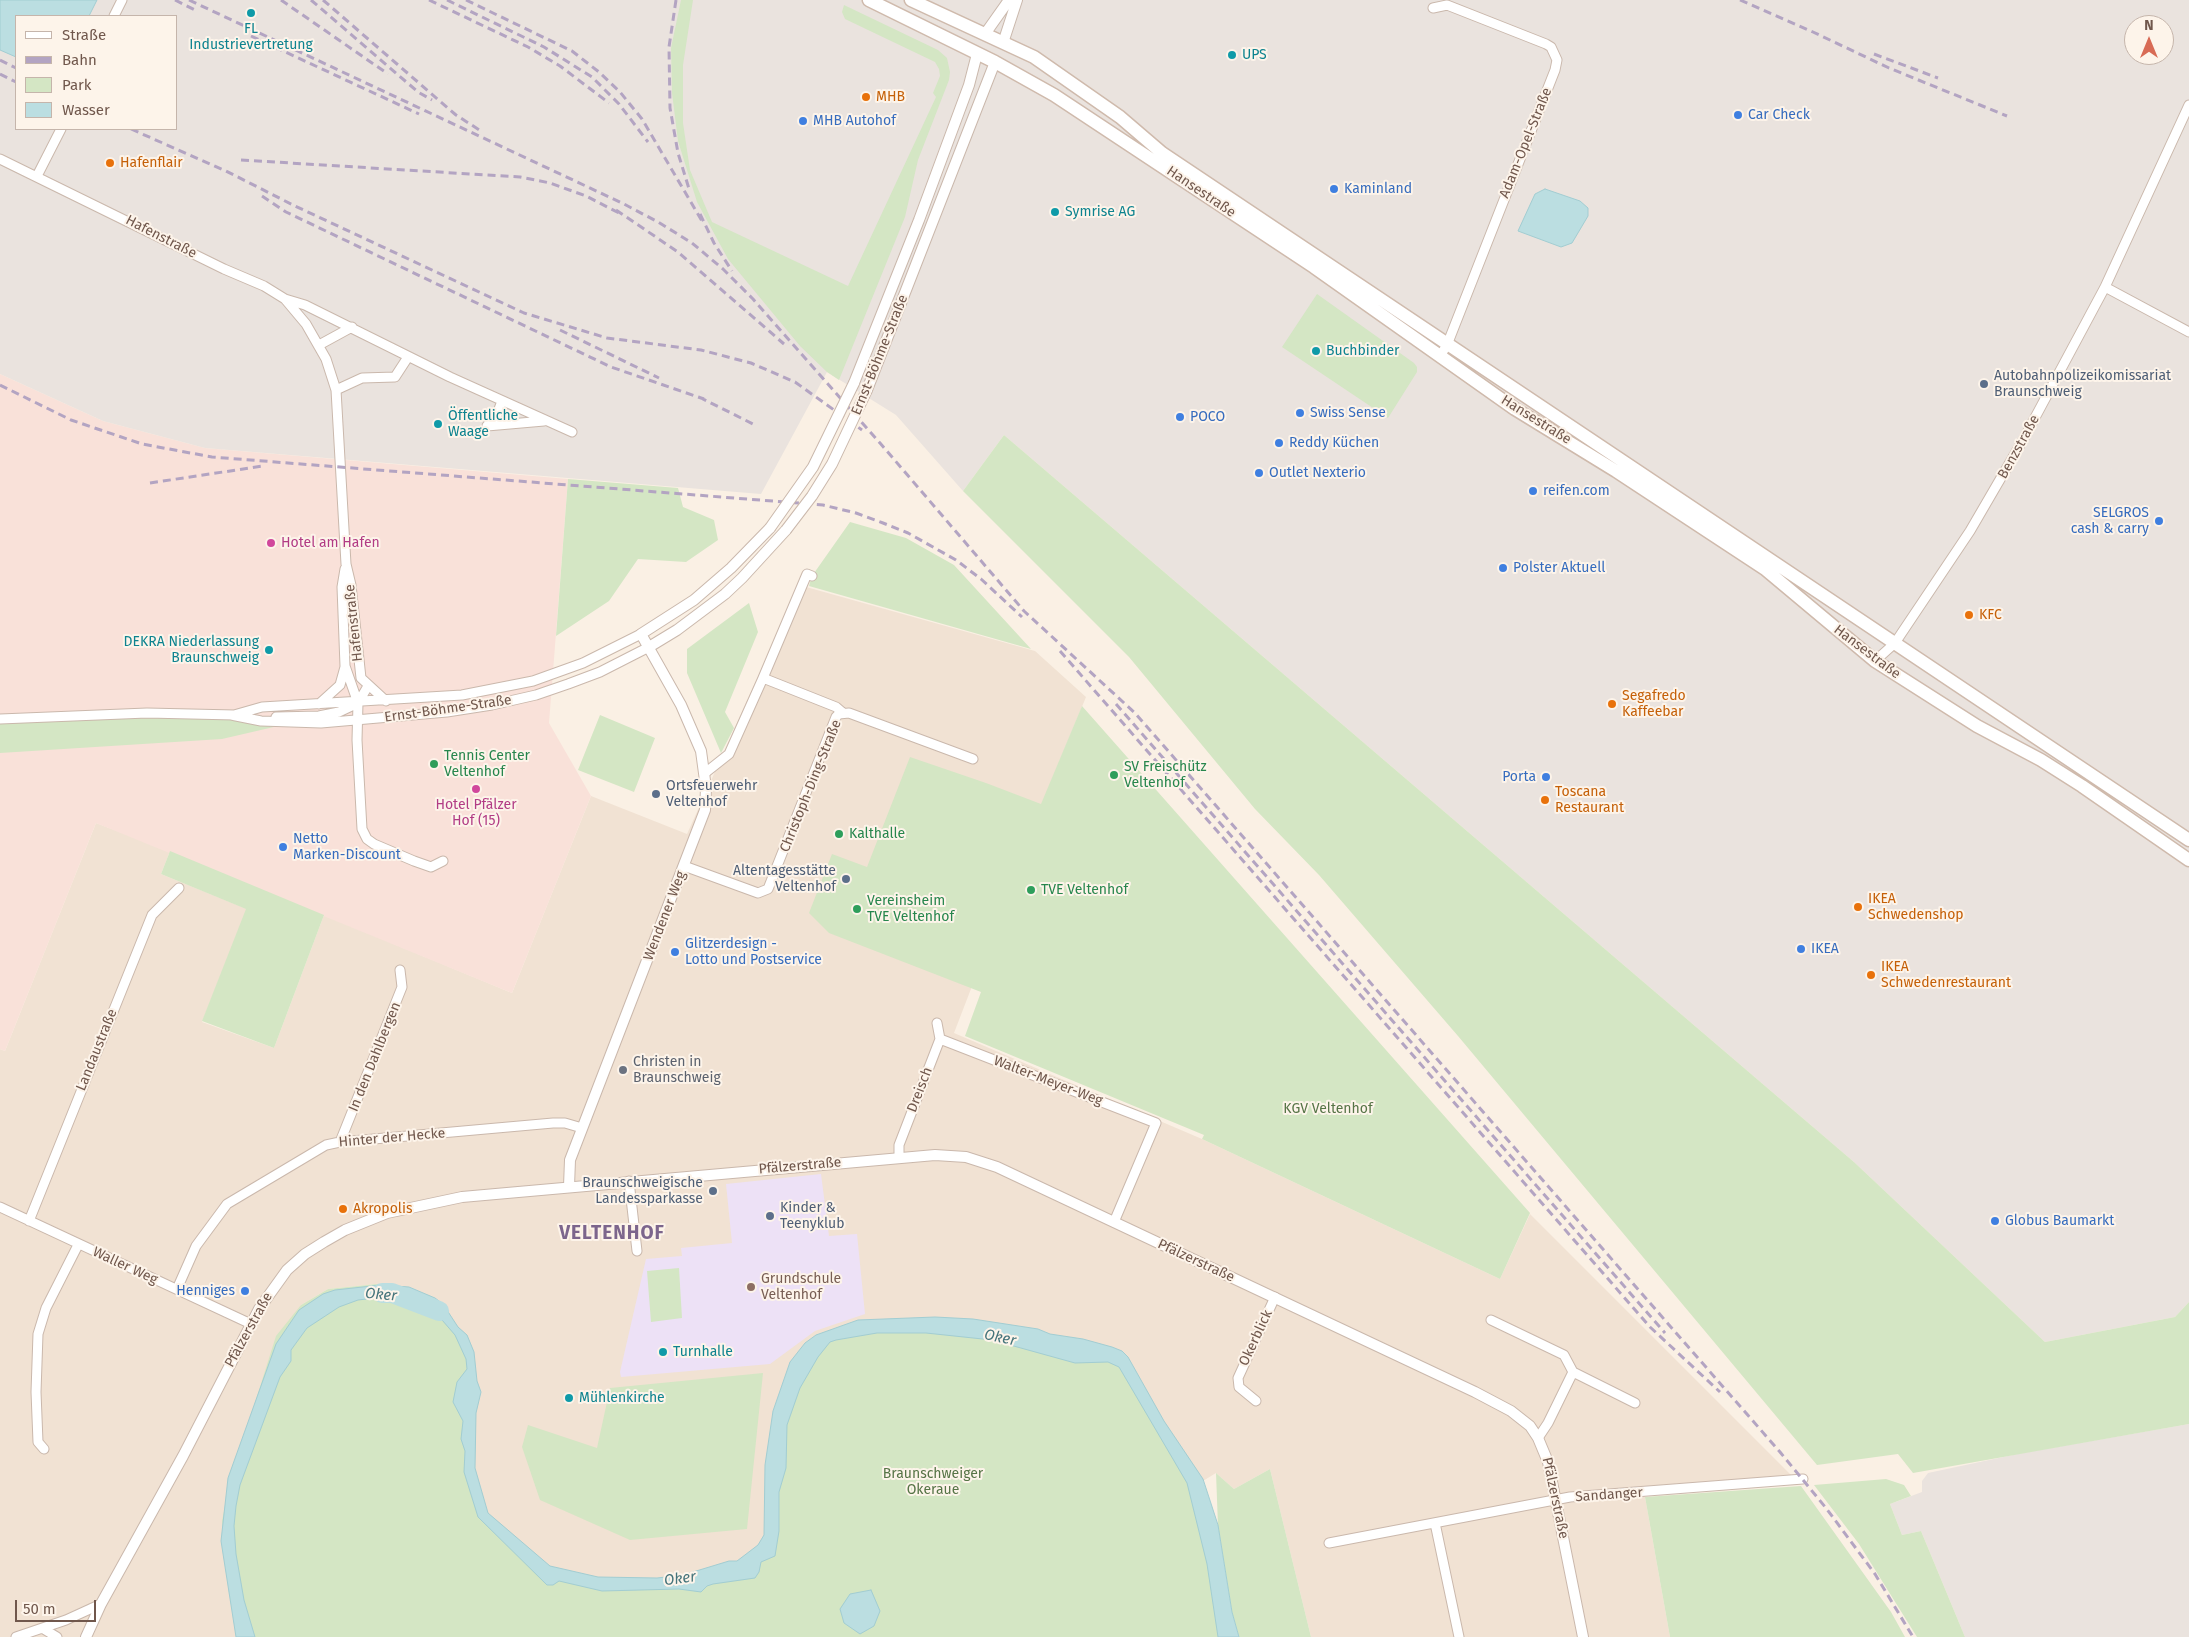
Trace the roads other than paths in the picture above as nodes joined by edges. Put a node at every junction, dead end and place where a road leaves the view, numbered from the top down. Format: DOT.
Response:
graph roads {
  1 [pos="122,0"];
  2 [pos="869,0"];
  3 [pos="911,0"];
  4 [pos="1009,0"];
  5 [pos="1017,0"];
  6 [pos="1432,8"];
  7 [pos="114,15"];
  8 [pos="985,34"];
  9 [pos="1003,43"];
  10 [pos="977,54"];
  11 [pos="995,62"];
  12 [pos="2189,104"];
  13 [pos="60,130"];
  14 [pos="0,159"];
  15 [pos="37,176"];
  16 [pos="2105,287"];
  17 [pos="285,299"];
  18 [pos="352,327"];
  19 [pos="2189,332"];
  20 [pos="1447,345"];
  21 [pos="319,346"];
  22 [pos="1440,356"];
  23 [pos="408,357"];
  24 [pos="336,390"];
  25 [pos="502,401"];
  26 [pos="546,421"];
  27 [pos="572,432"];
  28 [pos="346,564"];
  29 [pos="812,576"];
  30 [pos="641,634"];
  31 [pos="1895,644"];
  32 [pos="649,647"];
  33 [pos="1875,661"];
  34 [pos="345,666"];
  35 [pos="763,678"];
  36 [pos="368,686"];
  37 [pos="386,701"];
  38 [pos="358,703"];
  39 [pos="319,704"];
  40 [pos="843,713"];
  41 [pos="231,715"];
  42 [pos="0,719"];
  43 [pos="357,720"];
  44 [pos="973,759"];
  45 [pos="705,772"];
  46 [pos="2189,840"];
  47 [pos="2189,860"];
  48 [pos="443,861"];
  49 [pos="684,866"];
  50 [pos="179,888"];
  51 [pos="400,970"];
  52 [pos="938,1023"];
  53 [pos="940,1039"];
  54 [pos="582,1128"];
  55 [pos="340,1142"];
  56 [pos="899,1158"];
  57 [pos="629,1181"];
  58 [pos="569,1186"];
  59 [pos="0,1207"];
  60 [pos="29,1221"];
  61 [pos="1114,1222"];
  62 [pos="78,1245"];
  63 [pos="637,1251"];
  64 [pos="177,1290"];
  65 [pos="1275,1297"];
  66 [pos="1491,1320"];
  67 [pos="250,1324"];
  68 [pos="1573,1372"];
  69 [pos="1256,1401"];
  70 [pos="1635,1403"];
  71 [pos="1538,1438"];
  72 [pos="44,1449"];
  73 [pos="1803,1480"];
  74 [pos="1556,1500"];
  75 [pos="1435,1523"];
  76 [pos="1329,1543"];
  77 [pos="101,1604"];
  78 [pos="42,1628"];
  79 [pos="16,1637"];
  80 [pos="57,1637"];
  81 [pos="86,1637"];
  82 [pos="1459,1637"];
  83 [pos="1583,1637"];
  1 -- 7 [label="street"];
  2 -- 10 [label="main road, Hansestraße"];
  3 -- 8 [label="main road, Hansestraße"];
  4 -- 8 [label="street, Ernst-Böhme-Straße"];
  5 -- 9 [label="street, Ernst-Böhme-Straße"];
  6 -- 20 [label="street, Adam-Opel-Straße"];
  8 -- 9 [label="main road, Hansestraße"];
  8 -- 10 [label="main road, Ernst-Böhme-Straße"];
  9 -- 11 [label="main road, Ernst-Böhme-Straße"];
  9 -- 20 [label="main road, Hansestraße"];
  10 -- 11 [label="main road, Hansestraße"];
  10 -- 30 [label="street, Ernst-Böhme-Straße, bridge"];
  11 -- 22 [label="main road, Hansestraße"];
  11 -- 32 [label="street, Ernst-Böhme-Straße, bridge"];
  12 -- 16 [label="street, Benzstraße"];
  13 -- 15 [label="street"];
  14 -- 15 [label="street, Hafenstraße"];
  15 -- 17 [label="street, Hafenstraße"];
  16 -- 19 [label="street"];
  16 -- 31 [label="street, Benzstraße"];
  17 -- 18 [label="street, Hafenstraße"];
  17 -- 21 [label="street, Hafenstraße"];
  18 -- 21 [label="street"];
  18 -- 23 [label="street, Hafenstraße"];
  20 -- 22 [label="street, Adam-Opel-Straße"];
  20 -- 31 [label="main road, Hansestraße"];
  21 -- 24 [label="street, Hafenstraße"];
  22 -- 33 [label="main road, Hansestraße"];
  23 -- 24 [label="street"];
  23 -- 25 [label="street, Hafenstraße"];
  24 -- 28 [label="street, Hafenstraße"];
  25 -- 26 [label="street, Hafenstraße"];
  25 -- 26 [label="street, Hafenstraße"];
  26 -- 27 [label="street, Hafenstraße"];
  28 -- 34 [label="street, Hafenstraße"];
  28 -- 36 [label="street, Hafenstraße"];
  29 -- 35 [label="street"];
  30 -- 32 [label="street"];
  30 -- 37 [label="street, Ernst-Böhme-Straße"];
  31 -- 33 [label="street, Benzstraße"];
  31 -- 46 [label="main road, Hansestraße"];
  32 -- 43 [label="street, Ernst-Böhme-Straße"];
  32 -- 45 [label="street, Wendener Weg"];
  33 -- 47 [label="main road, Hansestraße"];
  34 -- 38 [label="street, Hafenstraße"];
  34 -- 39 [label="street, Hafenstraße"];
  35 -- 40 [label="street, Christoph-Ding-Straße"];
  35 -- 45 [label="street"];
  36 -- 37 [label="street, Hafenstraße"];
  36 -- 38 [label="street"];
  37 -- 38 [label="street, Ernst-Böhme-Straße"];
  38 -- 39 [label="street, Ernst-Böhme-Straße"];
  38 -- 41 [label="street, Ernst-Böhme-Straße"];
  38 -- 43 [label="street"];
  39 -- 41 [label="street, Ernst-Böhme-Straße"];
  40 -- 44 [label="street, Christoph-Ding-Straße"];
  40 -- 49 [label="street, Christoph-Ding-Straße"];
  41 -- 42 [label="street, Ernst-Böhme-Straße"];
  41 -- 43 [label="street, Ernst-Böhme-Straße"];
  43 -- 48 [label="street"];
  45 -- 49 [label="street, Wendener Weg"];
  49 -- 54 [label="street, Wendener Weg"];
  50 -- 60 [label="street, Landaustraße"];
  51 -- 55 [label="street, In den Dahlbergen"];
  52 -- 53 [label="street, Dreisch"];
  53 -- 56 [label="street, Dreisch"];
  53 -- 61 [label="street, Walter-Meyer-Weg"];
  54 -- 55 [label="street, Hinter der Hecke"];
  54 -- 58 [label="street, Wendener Weg"];
  55 -- 64 [label="street, Hinter der Hecke"];
  56 -- 57 [label="street, Pfälzerstraße"];
  56 -- 61 [label="street, Pfälzerstraße"];
  57 -- 58 [label="street, Pfälzerstraße"];
  57 -- 63 [label="street"];
  58 -- 67 [label="street, Pfälzerstraße"];
  59 -- 60 [label="street, Waller Weg"];
  60 -- 62 [label="street, Waller Weg"];
  61 -- 65 [label="street, Pfälzerstraße"];
  62 -- 64 [label="street, Waller Weg"];
  62 -- 72 [label="street"];
  64 -- 67 [label="street, Waller Weg"];
  65 -- 69 [label="street, Okerblick"];
  65 -- 71 [label="street, Pfälzerstraße"];
  66 -- 68 [label="street"];
  67 -- 77 [label="street, Pfälzerstraße"];
  68 -- 70 [label="street"];
  68 -- 71 [label="street"];
  71 -- 74 [label="street, Pfälzerstraße"];
  73 -- 74 [label="street, Sandanger"];
  74 -- 75 [label="street, Sandanger"];
  74 -- 83 [label="street, Pfälzerstraße"];
  75 -- 76 [label="street, Sandanger"];
  75 -- 82 [label="street"];
  77 -- 78 [label="street"];
  77 -- 81 [label="street, Pfälzerstraße"];
  78 -- 79 [label="street"];
  78 -- 80 [label="street"];
}
